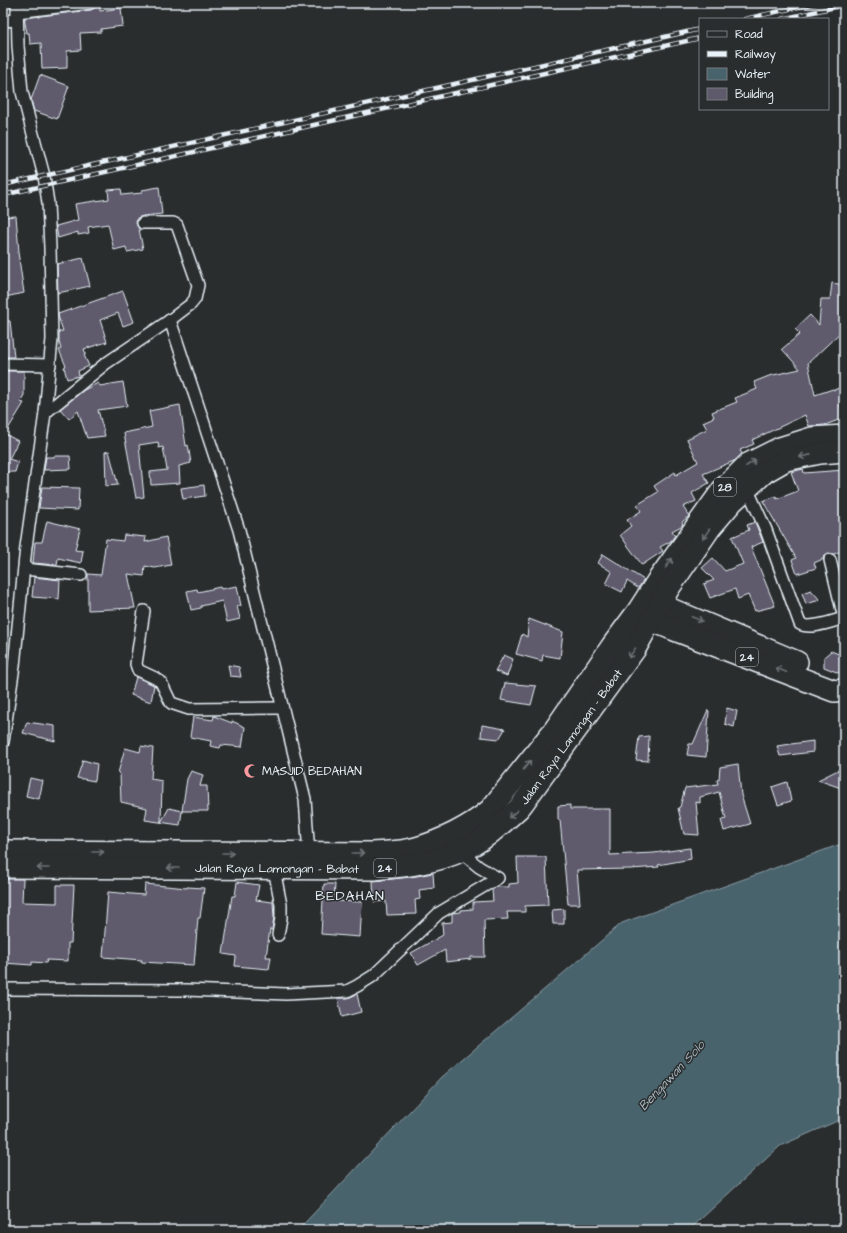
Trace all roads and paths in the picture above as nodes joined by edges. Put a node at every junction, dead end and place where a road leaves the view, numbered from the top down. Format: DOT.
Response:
graph roads {
  1 [pos="90,3"];
  2 [pos="17,12"];
  3 [pos="3,21"];
  4 [pos="143,223"];
  5 [pos="170,320"];
  6 [pos="3,364"];
  7 [pos="50,365"];
  8 [pos="45,413"];
  9 [pos="844,436"];
  10 [pos="844,451"];
  11 [pos="747,488"];
  12 [pos="830,560"];
  13 [pos="24,569"];
  14 [pos="81,575"];
  15 [pos="649,608"];
  16 [pos="144,611"];
  17 [pos="844,618"];
  18 [pos="844,685"];
  19 [pos="844,690"];
  20 [pos="282,708"];
  21 [pos="3,742"];
  22 [pos="3,851"];
  23 [pos="460,852"];
  24 [pos="309,854"];
  25 [pos="3,867"];
  26 [pos="274,869"];
  27 [pos="278,935"];
  28 [pos="3,989"];
  1 -- 2 [label="street"];
  2 -- 3 [label="street"];
  2 -- 7 [label="street"];
  4 -- 5 [label="street"];
  5 -- 8 [label="street"];
  5 -- 20 [label="street"];
  6 -- 7 [label="street"];
  7 -- 8 [label="street"];
  8 -- 13 [label="street"];
  15 -- 9 [label="highway, 28, one-way"];
  10 -- 11 [label="highway, 28, one-way"];
  11 -- 15 [label="highway, 28, one-way"];
  11 -- 17 [label="street"];
  12 -- 17 [label="street"];
  13 -- 14 [label="street"];
  13 -- 21 [label="street"];
  15 -- 18 [label="highway, 24, one-way"];
  19 -- 15 [label="highway, 24, one-way"];
  15 -- 23 [label="highway, Jalan Raya Lamongan - Babat / 24, one-way"];
  24 -- 15 [label="highway, Jalan Raya Lamongan - Babat / 24, one-way"];
  16 -- 20 [label="street"];
  20 -- 24 [label="street"];
  22 -- 24 [label="highway, Jalan Raya Lamongan - Babat / 24, one-way"];
  23 -- 26 [label="highway, Jalan Raya Lamongan - Babat / 24"];
  23 -- 28 [label="street"];
  26 -- 25 [label="highway, Jalan Raya Lamongan - Babat / 24, one-way"];
  26 -- 27 [label="street"];
}
